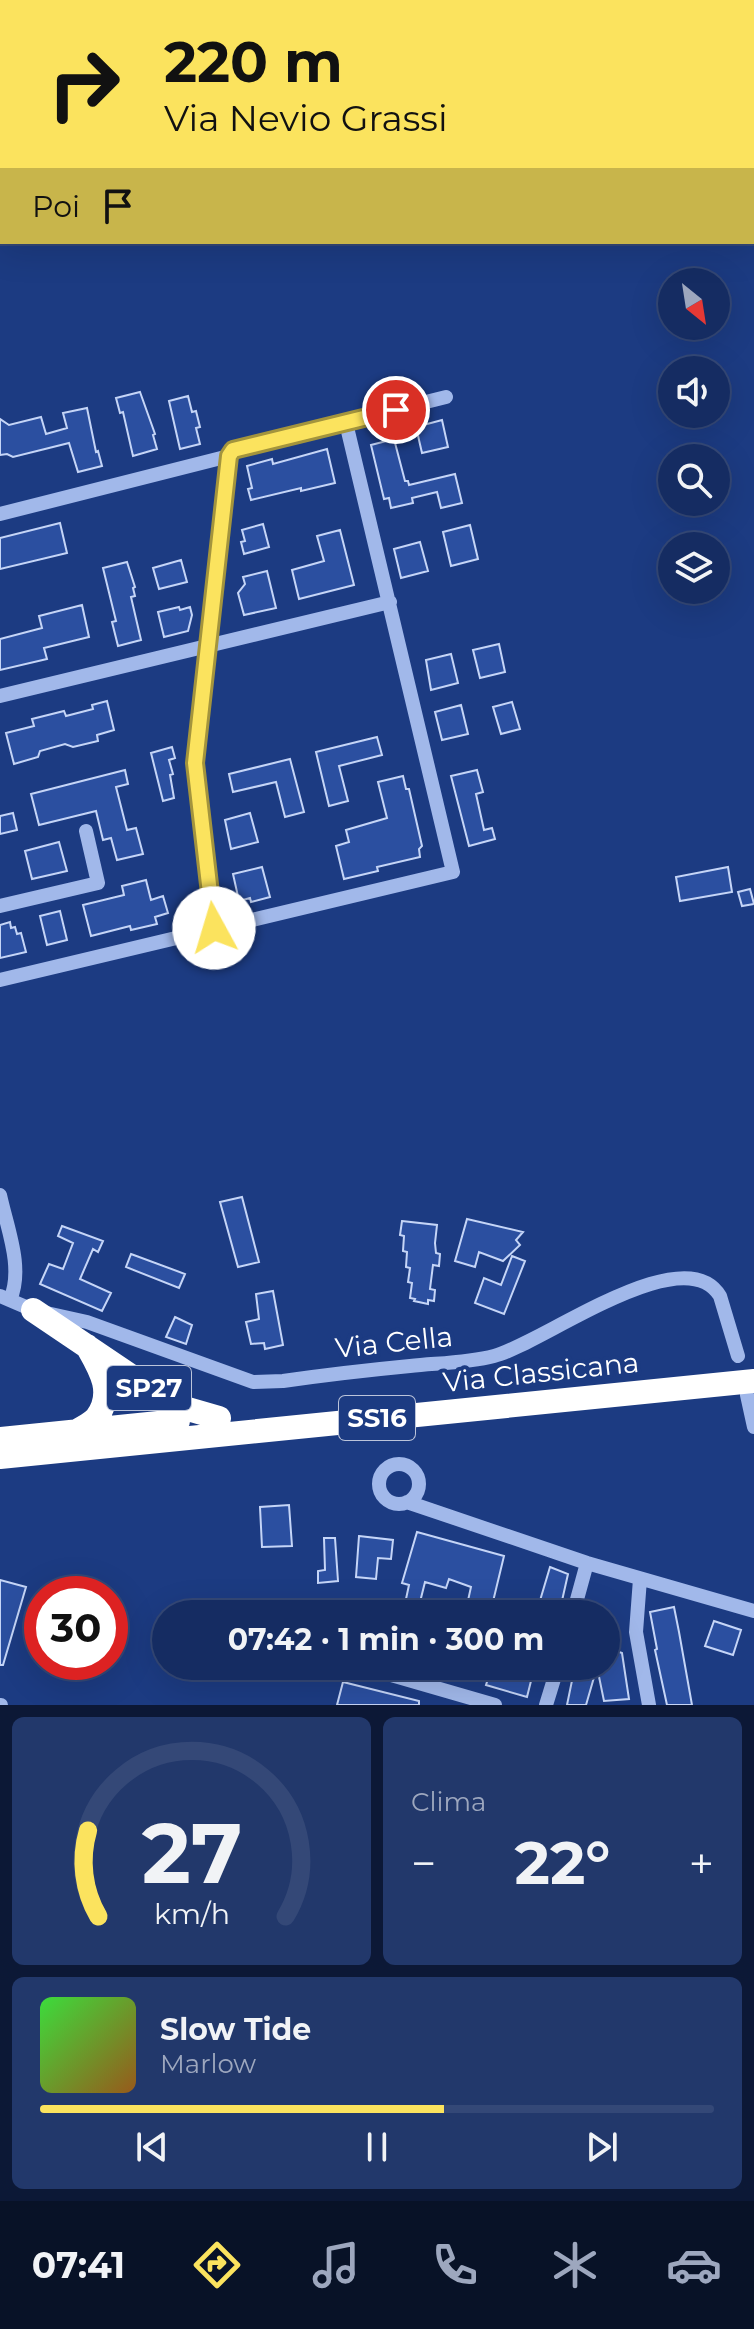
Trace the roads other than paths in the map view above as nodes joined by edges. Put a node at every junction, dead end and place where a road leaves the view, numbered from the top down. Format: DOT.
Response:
graph roads {
  1 [pos="446,397"];
  2 [pos="346,423"];
  3 [pos="229,456"];
  4 [pos="0,514"];
  5 [pos="390,602"];
  6 [pos="207,646"];
  7 [pos="0,696"];
  8 [pos="86,831"];
  9 [pos="0,906"];
  10 [pos="214,928"];
  11 [pos="0,980"];
  12 [pos="0,1195"];
  13 [pos="5,1298"];
  14 [pos="33,1310"];
  15 [pos="86,1344"];
  16 [pos="746,1361"];
  17 [pos="750,1388"];
  18 [pos="219,1418"];
  19 [pos="754,1427"];
  20 [pos="77,1431"];
  21 [pos="0,1439"];
  22 [pos="0,1457"];
  23 [pos="407,1502"];
  24 [pos="587,1563"];
  25 [pos="640,1579"];
  26 [pos="577,1600"];
  27 [pos="754,1611"];
  28 [pos="408,1680"];
  29 [pos="554,1680"];
  30 [pos="495,1705"];
  31 [pos="546,1705"];
  32 [pos="649,1705"];
  1 -- 2 [label="street"];
  2 -- 3 [label="street"];
  2 -- 5 [label="street"];
  3 -- 4 [label="street"];
  3 -- 6 [label="street"];
  5 -- 6 [label="street"];
  5 -- 10 [label="street"];
  6 -- 7 [label="street"];
  6 -- 10 [label="street"];
  8 -- 9 [label="street"];
  10 -- 11 [label="street"];
  12 -- 13 [label="street"];
  13 -- 14 [label="street, Via Cella / SP27"];
  14 -- 15 [label="highway, SP27"];
  14 -- 16 [label="street, Via Cella"];
  15 -- 18 [label="highway, SP27"];
  15 -- 20 [label="highway, SP27"];
  16 -- 18 [label="highway, Via Classicana / SS16"];
  17 -- 19 [label="street"];
  17 -- 22 [label="highway, Via Classicana / SS16"];
  18 -- 20 [label="highway, Via Classicana / SS16"];
  20 -- 21 [label="highway, Via Classicana / SS16"];
  23 -- 24 [label="street"];
  24 -- 25 [label="street"];
  24 -- 26 [label="street"];
  25 -- 27 [label="street"];
  25 -- 32 [label="street"];
  28 -- 30 [label="street"];
  29 -- 31 [label="street"];
}
